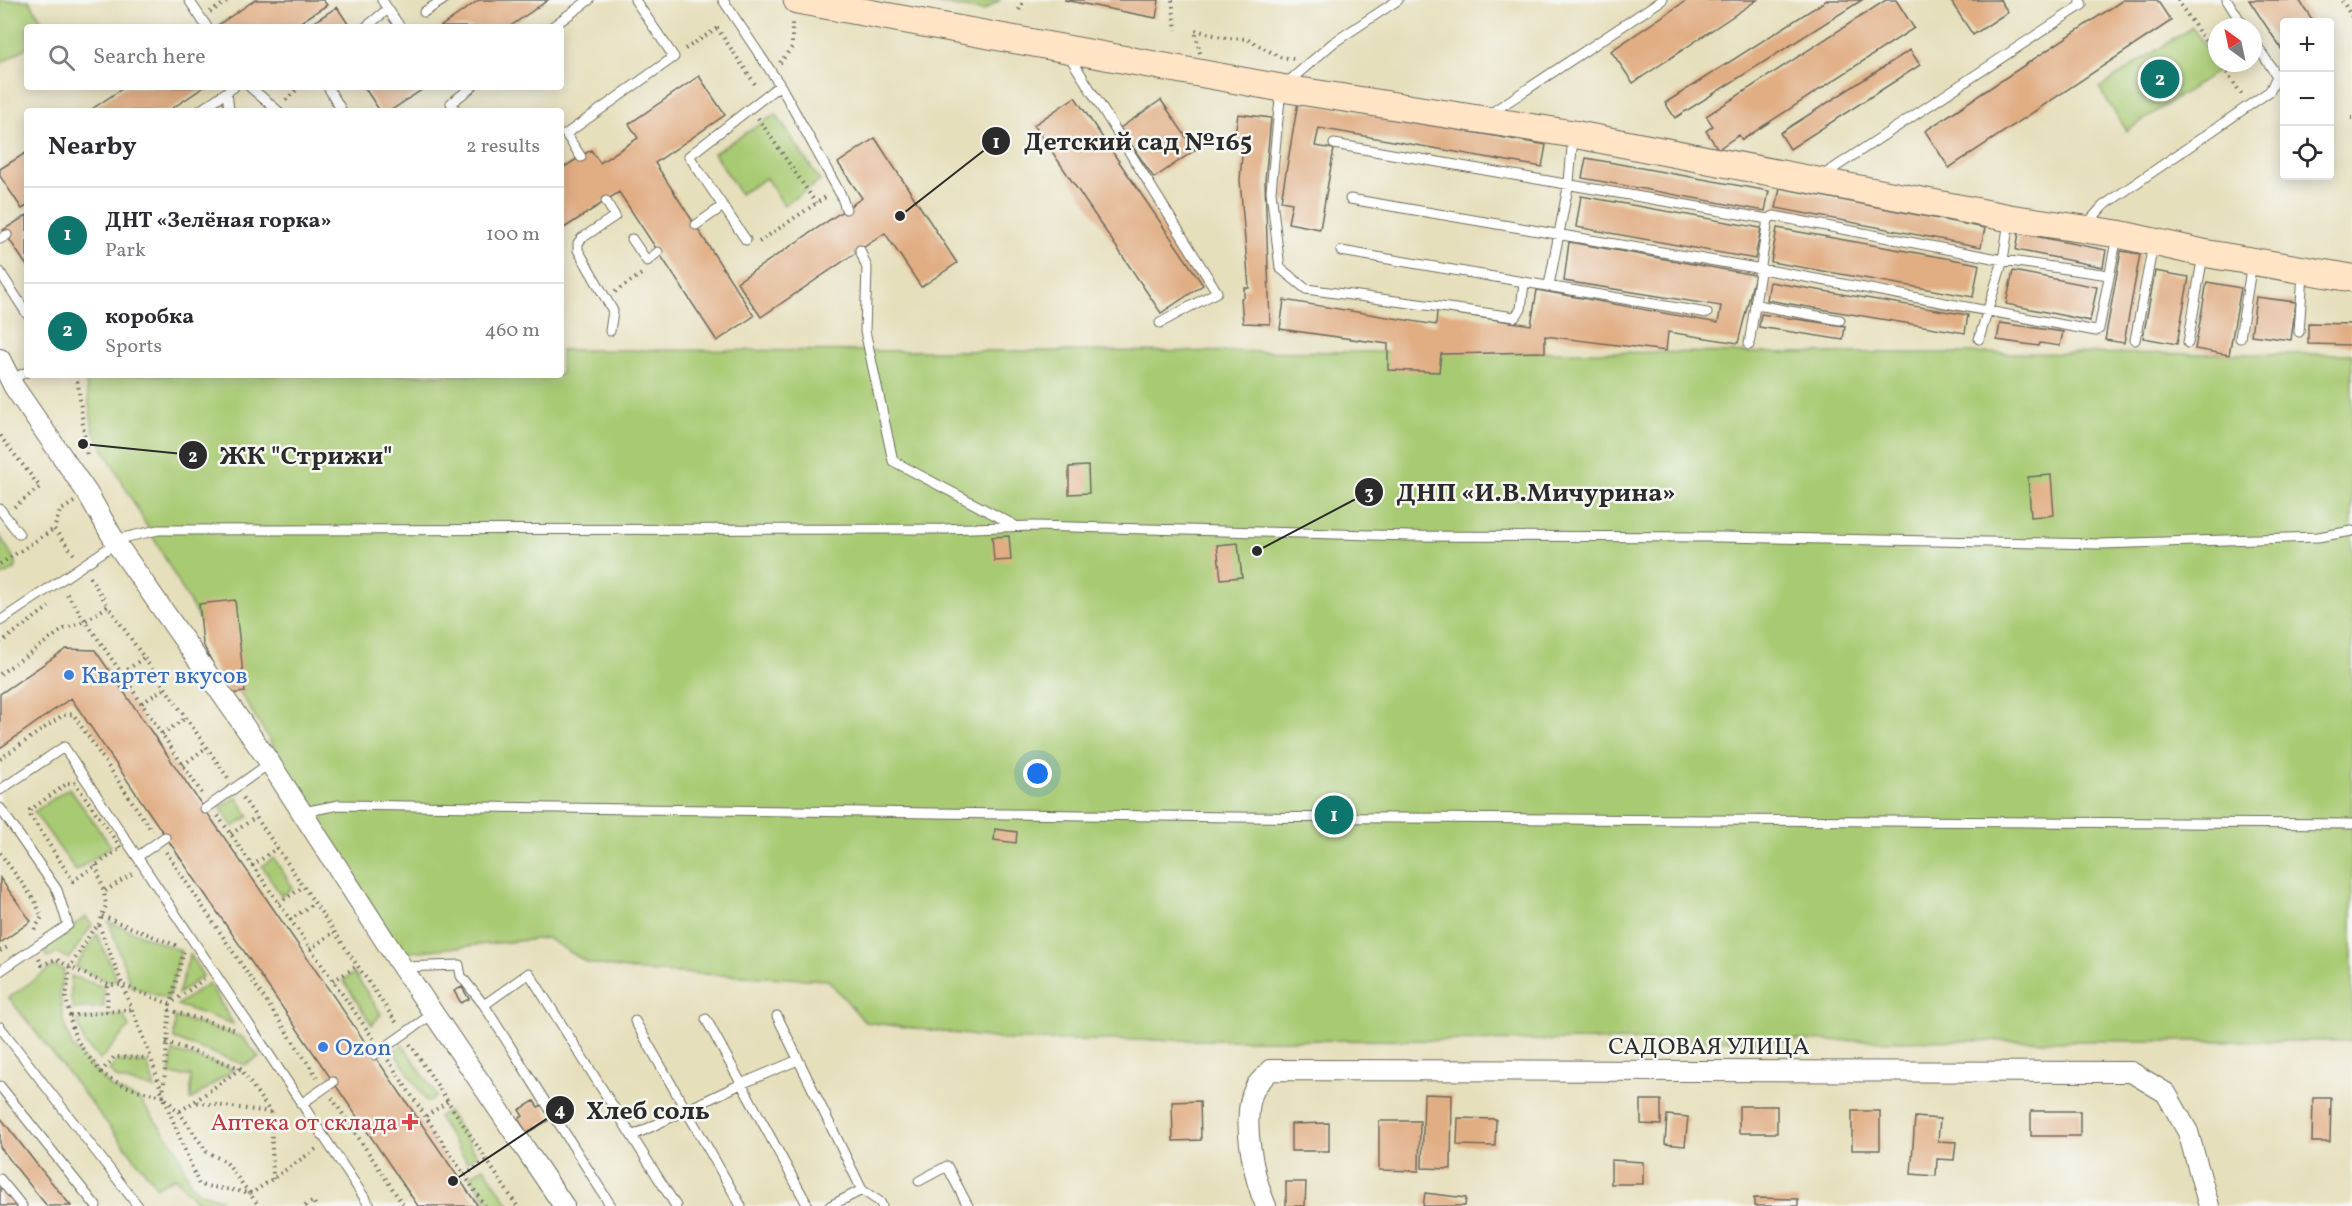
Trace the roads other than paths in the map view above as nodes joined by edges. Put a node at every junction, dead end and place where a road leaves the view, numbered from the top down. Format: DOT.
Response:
graph roads {
  1 [pos="189,0"];
  2 [pos="381,0"];
  3 [pos="442,0"];
  4 [pos="589,0"];
  5 [pos="635,0"];
  6 [pos="723,0"];
  7 [pos="1398,0"];
  8 [pos="1662,0"];
  9 [pos="2080,0"];
  10 [pos="2227,0"];
  11 [pos="795,6"];
  12 [pos="388,9"];
  13 [pos="424,12"];
  14 [pos="2238,18"];
  15 [pos="205,24"];
  16 [pos="370,24"];
  17 [pos="398,24"];
  18 [pos="556,24"];
  19 [pos="1064,47"];
  20 [pos="2262,54"];
  21 [pos="780,85"];
  22 [pos="1281,88"];
  23 [pos="230,90"];
  24 [pos="254,90"];
  25 [pos="329,90"];
  26 [pos="468,90"];
  27 [pos="203,108"];
  28 [pos="229,108"];
  29 [pos="276,108"];
  30 [pos="340,108"];
  31 [pos="454,108"];
  32 [pos="1481,119"];
  33 [pos="1573,134"];
  34 [pos="564,136"];
  35 [pos="1334,144"];
  36 [pos="581,157"];
  37 [pos="1569,182"];
  38 [pos="1813,182"];
  39 [pos="1350,199"];
  40 [pos="606,201"];
  41 [pos="723,206"];
  42 [pos="846,209"];
  43 [pos="2010,218"];
  44 [pos="1768,219"];
  45 [pos="696,225"];
  46 [pos="2084,229"];
  47 [pos="1558,234"];
  48 [pos="2118,234"];
  49 [pos="632,239"];
  50 [pos="746,240"];
  51 [pos="2154,243"];
  52 [pos="860,250"];
  53 [pos="1341,251"];
  54 [pos="658,252"];
  55 [pos="2203,253"];
  56 [pos="2003,260"];
  57 [pos="2253,261"];
  58 [pos="1762,269"];
  59 [pos="2303,271"];
  60 [pos="0,272"];
  61 [pos="2109,275"];
  62 [pos="2352,278"];
  63 [pos="1524,283"];
  64 [pos="1549,285"];
  65 [pos="1757,305"];
  66 [pos="24,309"];
  67 [pos="1990,310"];
  68 [pos="1707,313"];
  69 [pos="1840,320"];
  70 [pos="1160,323"];
  71 [pos="610,331"];
  72 [pos="2300,332"];
  73 [pos="2240,338"];
  74 [pos="1979,339"];
  75 [pos="2135,340"];
  76 [pos="2188,344"];
  77 [pos="1749,345"];
  78 [pos="0,359"];
  79 [pos="19,375"];
  80 [pos="2,512"];
  81 [pos="1016,527"];
  82 [pos="2352,531"];
  83 [pos="19,534"];
  84 [pos="115,542"];
  85 [pos="0,621"];
  86 [pos="270,763"];
  87 [pos="0,790"];
  88 [pos="208,807"];
  89 [pos="0,808"];
  90 [pos="303,812"];
  91 [pos="2352,824"];
  92 [pos="162,839"];
  93 [pos="137,857"];
  94 [pos="402,967"];
  95 [pos="0,971"];
  96 [pos="484,1005"];
  97 [pos="434,1013"];
  98 [pos="777,1016"];
  99 [pos="706,1019"];
  100 [pos="635,1021"];
  101 [pos="0,1028"];
  102 [pos="378,1052"];
  103 [pos="798,1060"];
  104 [pos="333,1082"];
  105 [pos="741,1084"];
  106 [pos="0,1086"];
  107 [pos="301,1104"];
  108 [pos="686,1111"];
  109 [pos="634,1135"];
  110 [pos="0,1179"];
  111 [pos="919,1181"];
  112 [pos="862,1190"];
  113 [pos="22,1206"];
  114 [pos="96,1206"];
  115 [pos="138,1206"];
  116 [pos="370,1206"];
  117 [pos="564,1206"];
  118 [pos="611,1206"];
  119 [pos="676,1206"];
  120 [pos="741,1206"];
  121 [pos="807,1206"];
  122 [pos="830,1206"];
  123 [pos="882,1206"];
  124 [pos="968,1206"];
  125 [pos="1266,1206"];
  126 [pos="2209,1206"];
  1 -- 15 [label="lane"];
  2 -- 12 [label="lane"];
  3 -- 13 [label="lane"];
  4 -- 18 [label="lane"];
  5 -- 34 [label="lane"];
  6 -- 21 [label="lane"];
  7 -- 22 [label="lane"];
  8 -- 32 [label="lane"];
  9 -- 38 [label="lane"];
  10 -- 14 [label="lane"];
  11 -- 19 [label="street"];
  12 -- 16 [label="lane"];
  12 -- 17 [label="lane"];
  19 -- 22 [label="street"];
  19 -- 70 [label="lane"];
  20 -- 46 [label="lane"];
  21 -- 41 [label="lane"];
  21 -- 42 [label="lane"];
  22 -- 32 [label="street"];
  22 -- 63 [label="lane"];
  23 -- 27 [label="lane"];
  23 -- 28 [label="lane"];
  24 -- 29 [label="lane"];
  25 -- 30 [label="lane"];
  26 -- 31 [label="lane"];
  32 -- 33 [label="street"];
  33 -- 37 [label="lane"];
  33 -- 38 [label="street"];
  34 -- 36 [label="lane"];
  35 -- 37 [label="lane"];
  37 -- 44 [label="lane"];
  37 -- 47 [label="lane"];
  38 -- 43 [label="street"];
  39 -- 47 [label="lane"];
  40 -- 71 [label="lane"];
  41 -- 45 [label="lane"];
  41 -- 50 [label="lane"];
  43 -- 46 [label="street"];
  43 -- 56 [label="lane"];
  44 -- 56 [label="lane"];
  44 -- 58 [label="lane"];
  46 -- 48 [label="street"];
  47 -- 58 [label="lane"];
  47 -- 64 [label="lane"];
  48 -- 51 [label="street"];
  48 -- 61 [label="lane"];
  49 -- 54 [label="lane"];
  51 -- 55 [label="street"];
  51 -- 75 [label="lane"];
  52 -- 81 [label="lane"];
  53 -- 63 [label="lane"];
  55 -- 57 [label="street"];
  55 -- 76 [label="lane"];
  56 -- 61 [label="lane"];
  56 -- 67 [label="lane"];
  57 -- 59 [label="street"];
  57 -- 73 [label="lane"];
  58 -- 65 [label="lane"];
  58 -- 67 [label="lane"];
  59 -- 62 [label="street"];
  59 -- 72 [label="lane"];
  60 -- 66 [label="lane"];
  61 -- 67 [label="lane"];
  63 -- 64 [label="lane"];
  64 -- 68 [label="lane"];
  65 -- 69 [label="lane"];
  65 -- 77 [label="lane"];
  67 -- 74 [label="lane"];
  78 -- 79 [label="street"];
  79 -- 84 [label="street"];
  80 -- 83 [label="lane"];
  81 -- 82 [label="lane"];
  81 -- 84 [label="lane"];
  84 -- 85 [label="lane"];
  84 -- 86 [label="street"];
  86 -- 88 [label="lane"];
  86 -- 90 [label="street"];
  87 -- 93 [label="lane"];
  89 -- 95 [label="lane"];
  90 -- 91 [label="lane"];
  90 -- 94 [label="street"];
  92 -- 93 [label="lane"];
  93 -- 107 [label="lane"];
  94 -- 96 [label="lane"];
  94 -- 97 [label="street"];
  96 -- 109 [label="lane"];
  96 -- 118 [label="lane"];
  97 -- 102 [label="lane"];
  97 -- 117 [label="street"];
  98 -- 103 [label="lane"];
  99 -- 105 [label="lane"];
  100 -- 108 [label="lane"];
  101 -- 115 [label="lane"];
  103 -- 105 [label="lane"];
  103 -- 112 [label="lane"];
  104 -- 107 [label="lane"];
  105 -- 108 [label="lane"];
  105 -- 121 [label="lane"];
  106 -- 114 [label="lane"];
  107 -- 116 [label="lane"];
  108 -- 109 [label="lane"];
  108 -- 120 [label="lane"];
  109 -- 119 [label="lane"];
  110 -- 113 [label="lane"];
  111 -- 124 [label="lane"];
  112 -- 122 [label="lane"];
  112 -- 123 [label="lane"];
  125 -- 126 [label="street, САДОВАЯ УЛИЦА"];
}
